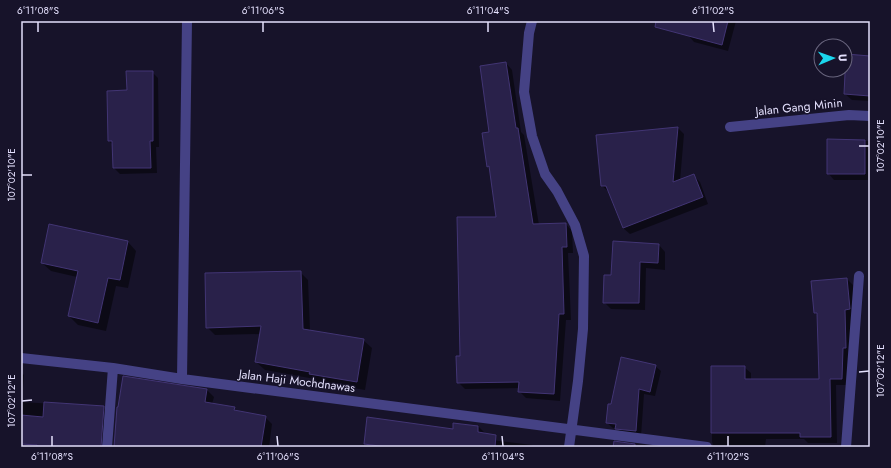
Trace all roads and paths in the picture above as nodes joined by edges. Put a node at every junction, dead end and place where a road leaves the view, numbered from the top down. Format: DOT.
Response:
graph roads {
  1 [pos="187,21"];
  2 [pos="532,21"];
  3 [pos="870,116"];
  4 [pos="730,127"];
  5 [pos="859,276"];
  6 [pos="21,358"];
  7 [pos="113,368"];
  8 [pos="182,380"];
  9 [pos="571,429"];
  10 [pos="108,447"];
  11 [pos="569,447"];
  12 [pos="707,447"];
  13 [pos="846,447"];
  1 -- 8 [label="street"];
  2 -- 9 [label="street"];
  3 -- 4 [label="street, Jalan Gang Minin"];
  5 -- 13 [label="street"];
  6 -- 7 [label="street, Jalan Haji Mochdnawas"];
  7 -- 8 [label="street, Jalan Haji Mochdnawas"];
  7 -- 10 [label="street"];
  8 -- 9 [label="street, Jalan Haji Mochdnawas"];
  9 -- 11 [label="street"];
  9 -- 12 [label="street, Jalan Haji Mochdnawas"];
}
